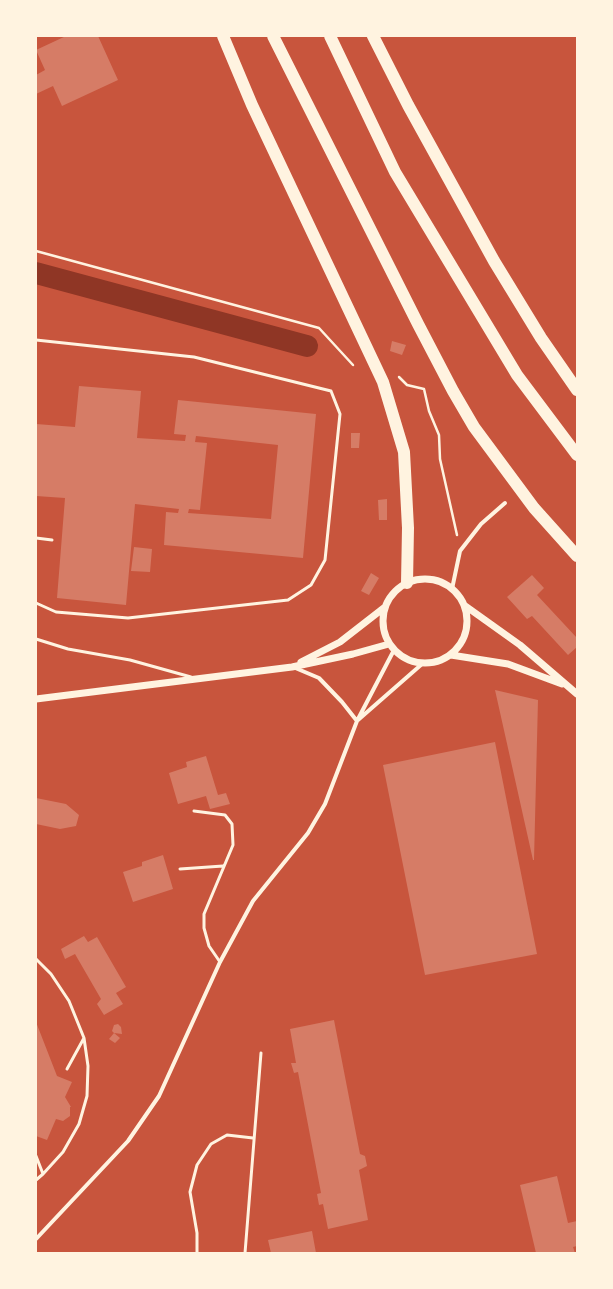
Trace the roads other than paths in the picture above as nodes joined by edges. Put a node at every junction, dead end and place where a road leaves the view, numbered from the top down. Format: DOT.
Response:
graph roads {
  1 [pos="223,36"];
  2 [pos="273,36"];
  3 [pos="330,36"];
  4 [pos="373,36"];
  5 [pos="36,340"];
  6 [pos="577,390"];
  7 [pos="577,455"];
  8 [pos="505,503"];
  9 [pos="36,538"];
  10 [pos="52,540"];
  11 [pos="577,556"];
  12 [pos="407,583"];
  13 [pos="452,589"];
  14 [pos="36,603"];
  15 [pos="464,605"];
  16 [pos="385,607"];
  17 [pos="36,639"];
  18 [pos="389,644"];
  19 [pos="394,650"];
  20 [pos="450,655"];
  21 [pos="422,664"];
  22 [pos="292,667"];
  23 [pos="197,679"];
  24 [pos="568,686"];
  25 [pos="577,694"];
  26 [pos="36,699"];
  27 [pos="357,721"];
  28 [pos="194,811"];
  29 [pos="223,866"];
  30 [pos="180,869"];
  31 [pos="36,959"];
  32 [pos="220,962"];
  33 [pos="84,1038"];
  34 [pos="261,1053"];
  35 [pos="67,1069"];
  36 [pos="253,1138"];
  37 [pos="36,1156"];
  38 [pos="44,1174"];
  39 [pos="36,1180"];
  40 [pos="36,1239"];
  41 [pos="196,1253"];
  42 [pos="245,1253"];
  1 -- 12 [label="highway"];
  2 -- 11 [label="highway"];
  3 -- 7 [label="highway"];
  4 -- 6 [label="highway"];
  5 -- 14 [label="lane"];
  8 -- 13 [label="street"];
  9 -- 10 [label="lane"];
  12 -- 13 [label="street"];
  12 -- 16 [label="street"];
  13 -- 15 [label="street"];
  15 -- 20 [label="street"];
  15 -- 24 [label="street"];
  16 -- 18 [label="street"];
  16 -- 22 [label="street"];
  17 -- 23 [label="lane"];
  18 -- 19 [label="street"];
  18 -- 22 [label="street"];
  19 -- 21 [label="street"];
  19 -- 27 [label="street"];
  20 -- 21 [label="street"];
  20 -- 24 [label="street"];
  21 -- 27 [label="street"];
  22 -- 23 [label="street"];
  22 -- 27 [label="street"];
  23 -- 26 [label="street"];
  24 -- 25 [label="street"];
  27 -- 32 [label="street"];
  28 -- 29 [label="lane"];
  29 -- 30 [label="lane"];
  29 -- 32 [label="lane"];
  31 -- 33 [label="lane"];
  32 -- 40 [label="street"];
  33 -- 35 [label="lane"];
  33 -- 38 [label="lane"];
  34 -- 36 [label="lane"];
  36 -- 41 [label="lane"];
  36 -- 42 [label="lane"];
  37 -- 38 [label="lane"];
  38 -- 39 [label="lane"];
}
